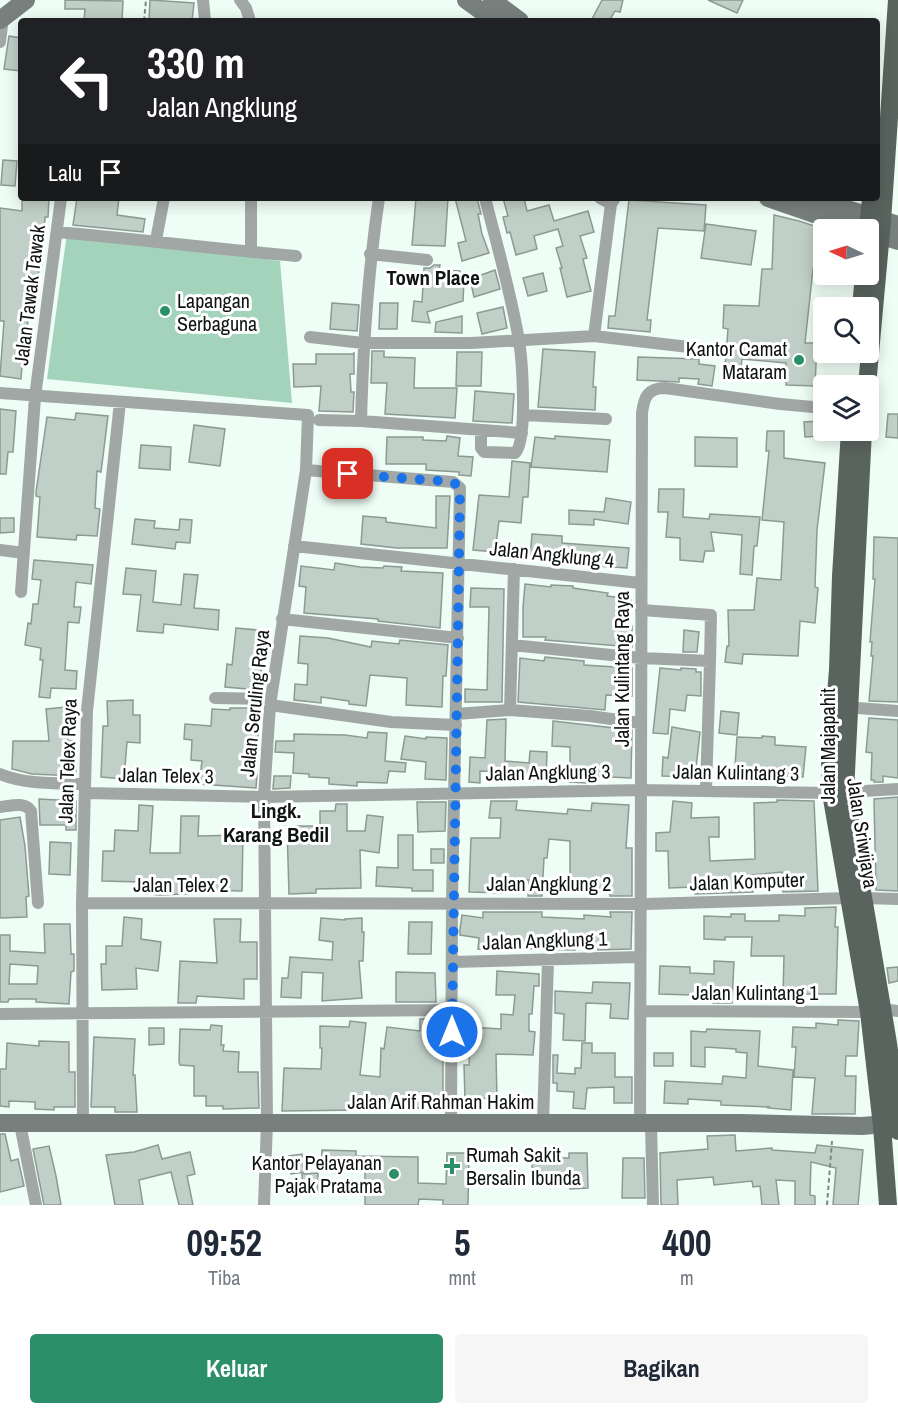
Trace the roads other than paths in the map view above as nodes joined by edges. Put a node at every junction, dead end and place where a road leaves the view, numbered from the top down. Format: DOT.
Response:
graph roads {
  1 [pos="26,0"];
  2 [pos="203,0"];
  3 [pos="240,0"];
  4 [pos="466,0"];
  5 [pos="492,0"];
  6 [pos="886,0"];
  7 [pos="897,0"];
  8 [pos="205,18"];
  9 [pos="249,18"];
  10 [pos="491,18"];
  11 [pos="516,18"];
  12 [pos="2,19"];
  13 [pos="0,42"];
  14 [pos="880,82"];
  15 [pos="62,201"];
  16 [pos="163,201"];
  17 [pos="251,201"];
  18 [pos="379,201"];
  19 [pos="486,201"];
  20 [pos="609,201"];
  21 [pos="779,201"];
  22 [pos="818,201"];
  23 [pos="872,201"];
  24 [pos="843,219"];
  25 [pos="857,219"];
  26 [pos="876,219"];
  27 [pos="879,219"];
  28 [pos="57,232"];
  29 [pos="156,240"];
  30 [pos="251,252"];
  31 [pos="370,254"];
  32 [pos="296,256"];
  33 [pos="428,260"];
  34 [pos="874,285"];
  35 [pos="594,336"];
  36 [pos="310,338"];
  37 [pos="519,342"];
  38 [pos="363,343"];
  39 [pos="706,349"];
  40 [pos="868,375"];
  41 [pos="0,393"];
  42 [pos="35,397"];
  43 [pos="120,402"];
  44 [pos="813,407"];
  45 [pos="523,415"];
  46 [pos="606,419"];
  47 [pos="319,420"];
  48 [pos="361,421"];
  49 [pos="481,430"];
  50 [pos="522,433"];
  51 [pos="850,441"];
  52 [pos="861,441"];
  53 [pos="306,470"];
  54 [pos="852,508"];
  55 [pos="294,546"];
  56 [pos="0,550"];
  57 [pos="24,553"];
  58 [pos="459,564"];
  59 [pos="514,569"];
  60 [pos="640,583"];
  61 [pos="21,592"];
  62 [pos="640,610"];
  63 [pos="282,619"];
  64 [pos="458,638"];
  65 [pos="512,645"];
  66 [pos="641,658"];
  67 [pos="710,661"];
  68 [pos="215,698"];
  69 [pos="270,702"];
  70 [pos="841,707"];
  71 [pos="510,710"];
  72 [pos="898,711"];
  73 [pos="456,720"];
  74 [pos="640,723"];
  75 [pos="0,774"];
  76 [pos="85,788"];
  77 [pos="898,789"];
  78 [pos="642,790"];
  79 [pos="706,790"];
  80 [pos="455,793"];
  81 [pos="838,793"];
  82 [pos="281,796"];
  83 [pos="264,797"];
  84 [pos="0,807"];
  85 [pos="856,898"];
  86 [pos="898,899"];
  87 [pos="452,902"];
  88 [pos="38,903"];
  89 [pos="82,903"];
  90 [pos="265,904"];
  91 [pos="280,904"];
  92 [pos="643,904"];
  93 [pos="639,957"];
  94 [pos="548,960"];
  95 [pos="452,962"];
  96 [pos="452,1010"];
  97 [pos="640,1011"];
  98 [pos="883,1011"];
  99 [pos="268,1012"];
  100 [pos="83,1013"];
  101 [pos="0,1014"];
  102 [pos="82,1122"];
  103 [pos="267,1122"];
  104 [pos="0,1123"];
  105 [pos="451,1123"];
  106 [pos="20,1124"];
  107 [pos="543,1124"];
  108 [pos="645,1124"];
  109 [pos="894,1126"];
  110 [pos="36,1205"];
  111 [pos="264,1205"];
  112 [pos="653,1205"];
  113 [pos="888,1205"];
  1 -- 12 [label="street"];
  2 -- 8 [label="street"];
  3 -- 9 [label="street"];
  4 -- 10 [label="street"];
  5 -- 11 [label="street"];
  6 -- 14 [label="main road"];
  7 -- 27 [label="main road"];
  12 -- 13 [label="street"];
  15 -- 28 [label="street, Jalan Tawak Tawak"];
  16 -- 29 [label="street"];
  17 -- 30 [label="street"];
  18 -- 31 [label="street"];
  19 -- 37 [label="street"];
  20 -- 35 [label="street"];
  21 -- 24 [label="street"];
  22 -- 25 [label="street"];
  23 -- 26 [label="main road"];
  28 -- 29 [label="street"];
  28 -- 42 [label="street, Jalan Tawak Tawak"];
  29 -- 30 [label="street"];
  30 -- 32 [label="street"];
  31 -- 33 [label="street"];
  31 -- 38 [label="street"];
  34 -- 40 [label="main road"];
  35 -- 37 [label="street"];
  35 -- 39 [label="street"];
  36 -- 38 [label="street"];
  37 -- 38 [label="street"];
  37 -- 45 [label="street"];
  38 -- 48 [label="street"];
  41 -- 42 [label="street"];
  42 -- 43 [label="street"];
  42 -- 57 [label="street, Jalan Tawak Tawak"];
  43 -- 53 [label="street, Jalan Seruling Raya"];
  43 -- 76 [label="street, Jalan Telex Raya"];
  44 -- 60 [label="street, Jalan Kulintang Raya"];
  45 -- 46 [label="street"];
  45 -- 50 [label="street"];
  47 -- 48 [label="street"];
  48 -- 49 [label="street"];
  49 -- 50 [label="street"];
  49 -- 50 [label="street"];
  51 -- 54 [label="main road, Jalan Sriwijaya"];
  52 -- 54 [label="main road"];
  53 -- 55 [label="street, Jalan Seruling Raya"];
  53 -- 58 [label="street"];
  54 -- 70 [label="main road, Jalan Sriwijaya"];
  55 -- 58 [label="street, Jalan Angklung 4"];
  55 -- 63 [label="street, Jalan Seruling Raya"];
  56 -- 57 [label="street"];
  57 -- 61 [label="street, Jalan Tawak Tawak"];
  58 -- 59 [label="street, Jalan Angklung 4"];
  58 -- 64 [label="street"];
  59 -- 60 [label="street, Jalan Angklung 4"];
  59 -- 65 [label="street"];
  60 -- 62 [label="street, Jalan Kulintang Raya"];
  62 -- 66 [label="street, Jalan Kulintang Raya"];
  62 -- 67 [label="street"];
  63 -- 64 [label="street"];
  63 -- 69 [label="street, Jalan Seruling Raya"];
  64 -- 73 [label="street"];
  65 -- 66 [label="street"];
  65 -- 71 [label="street"];
  66 -- 67 [label="street"];
  66 -- 74 [label="street, Jalan Kulintang Raya"];
  67 -- 79 [label="street"];
  68 -- 69 [label="street"];
  69 -- 73 [label="street"];
  69 -- 83 [label="street, Jalan Seruling Raya"];
  70 -- 72 [label="street"];
  70 -- 81 [label="main road, Jalan Sriwijaya"];
  71 -- 73 [label="street"];
  71 -- 74 [label="street"];
  73 -- 80 [label="street"];
  74 -- 78 [label="street, Jalan Kulintang Raya"];
  75 -- 76 [label="street, Jalan Telex 3"];
  76 -- 83 [label="street, Jalan Telex 3"];
  76 -- 89 [label="street, Jalan Telex Raya"];
  77 -- 81 [label="street, Jalan Kulintang 3"];
  78 -- 79 [label="street, Jalan Kulintang 3"];
  78 -- 80 [label="street, Jalan Angklung 3"];
  78 -- 92 [label="street, Jalan Kulintang Raya"];
  79 -- 81 [label="street, Jalan Kulintang 3"];
  80 -- 82 [label="street, Jalan Angklung 3"];
  80 -- 87 [label="street"];
  81 -- 85 [label="main road, Jalan Sriwijaya"];
  82 -- 83 [label="street, Jalan Telex 3"];
  83 -- 90 [label="street, Jalan Seruling Raya"];
  84 -- 88 [label="street"];
  85 -- 86 [label="street, Jalan Komputer"];
  85 -- 92 [label="street, Jalan Komputer"];
  85 -- 98 [label="main road, Jalan Sriwijaya"];
  87 -- 91 [label="street, Jalan Angklung 2"];
  87 -- 92 [label="street, Jalan Angklung 2"];
  87 -- 95 [label="street"];
  89 -- 90 [label="street, Jalan Telex 2"];
  89 -- 100 [label="street, Jalan Telex Raya"];
  90 -- 91 [label="street, Jalan Telex 2"];
  90 -- 99 [label="street, Jalan Seruling Raya"];
  92 -- 93 [label="street, Jalan Kulintang Raya"];
  93 -- 94 [label="street, Jalan Angklung 1"];
  93 -- 97 [label="street, Jalan Kulintang Raya"];
  94 -- 95 [label="street, Jalan Angklung 1"];
  94 -- 107 [label="street"];
  95 -- 96 [label="street"];
  96 -- 99 [label="street"];
  96 -- 105 [label="street"];
  97 -- 98 [label="street, Jalan Kulintang 1"];
  97 -- 108 [label="street, Jalan Kulintang Raya"];
  98 -- 109 [label="main road, Jalan Sriwijaya"];
  99 -- 100 [label="street"];
  99 -- 103 [label="street, Jalan Seruling Raya"];
  100 -- 101 [label="street"];
  100 -- 102 [label="street, Jalan Telex Raya"];
  102 -- 103 [label="street, Jalan Arif Rahman Hakim"];
  102 -- 106 [label="street, Jalan Arif Rahman Hakim"];
  103 -- 105 [label="street, Jalan Arif Rahman Hakim"];
  103 -- 111 [label="street, Jalan Seruling Raya"];
  104 -- 106 [label="street, Jalan Arif Rahman Hakim"];
  105 -- 107 [label="street, Jalan Arif Rahman Hakim"];
  106 -- 110 [label="street"];
  107 -- 108 [label="street, Jalan Arif Rahman Hakim"];
  108 -- 109 [label="street, Jalan Arif Rahman Hakim"];
  108 -- 112 [label="street, Jalan Kulintang Raya"];
  109 -- 113 [label="main road, Jalan Sriwijaya"];
}
